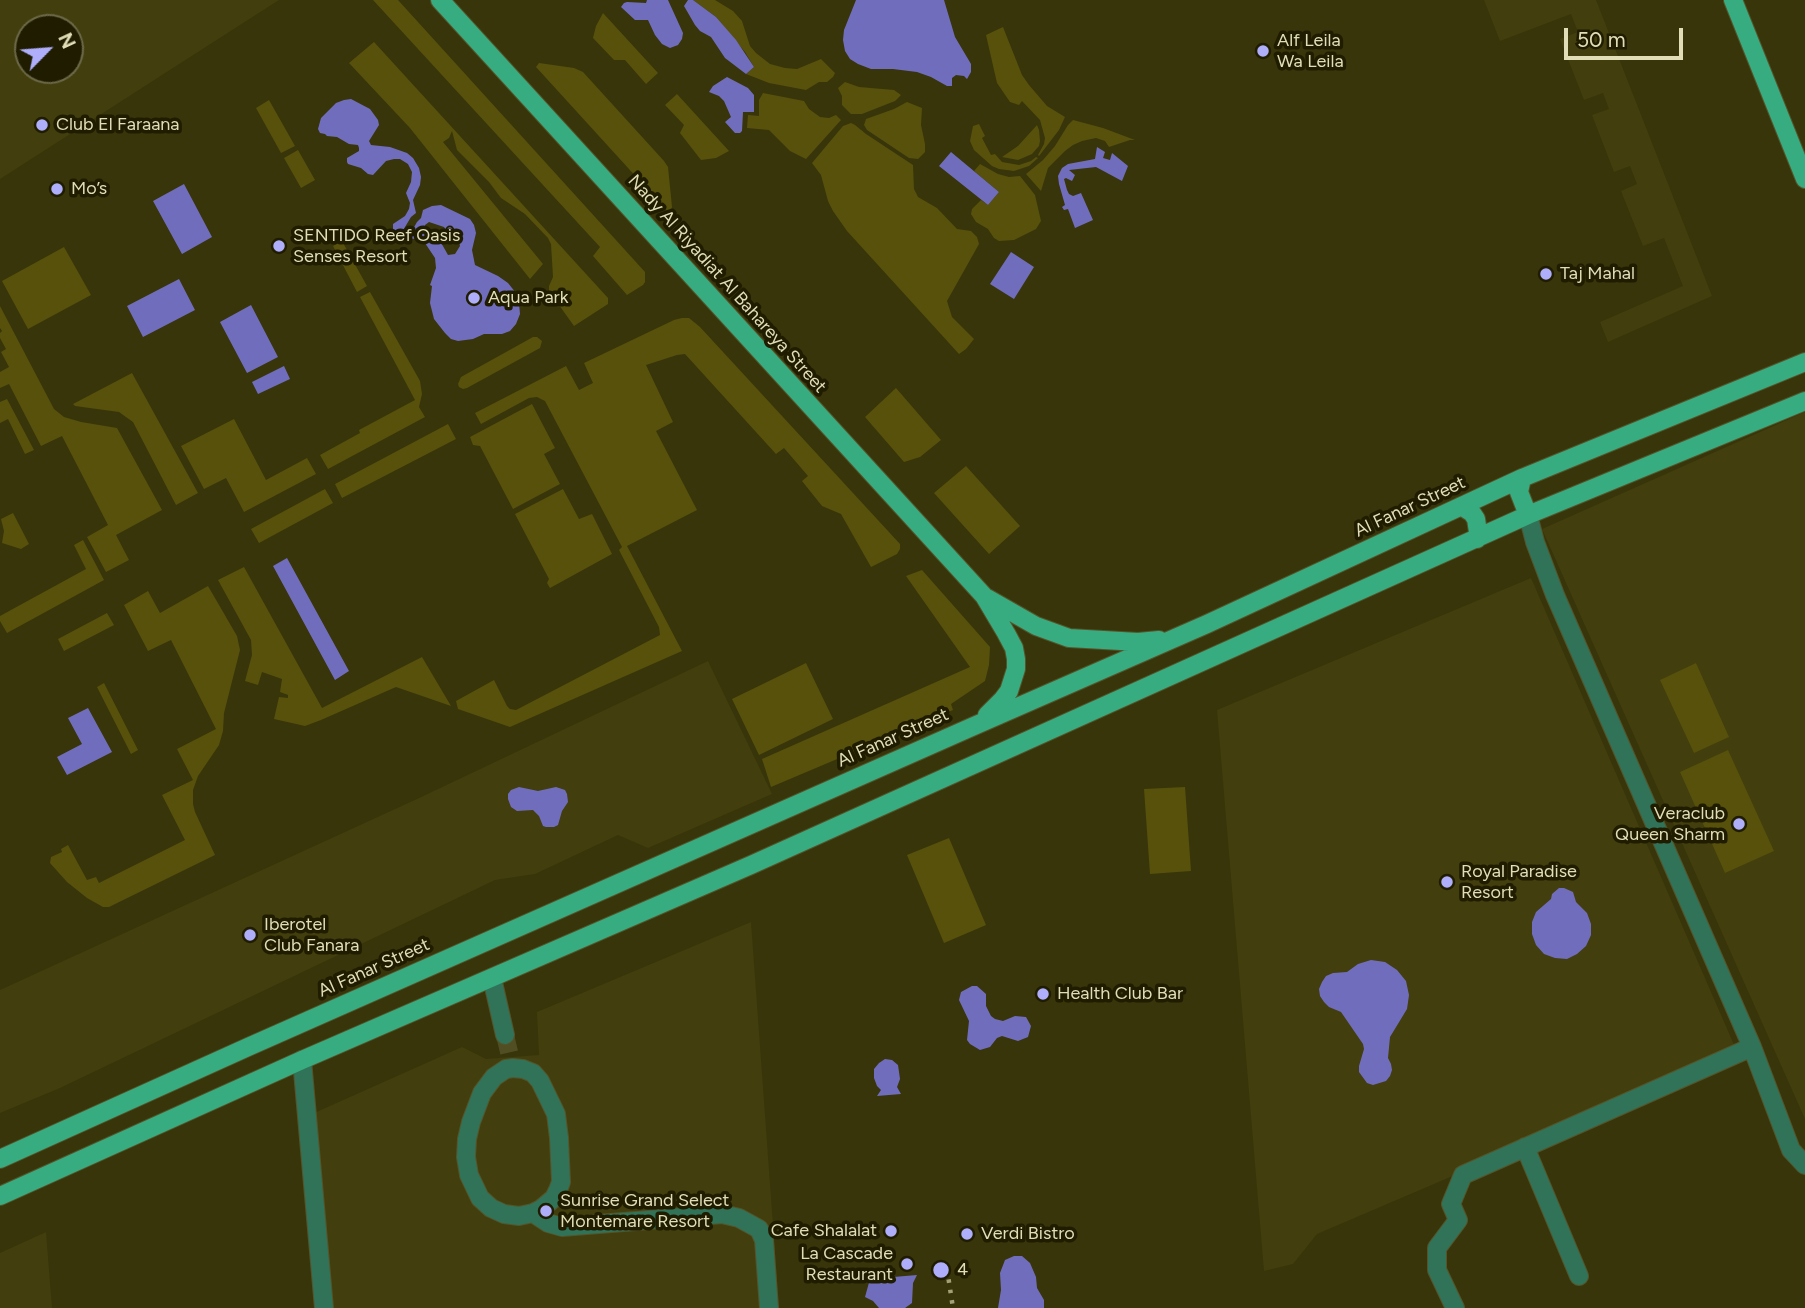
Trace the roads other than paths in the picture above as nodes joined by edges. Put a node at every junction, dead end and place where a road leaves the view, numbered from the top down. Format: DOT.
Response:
graph roads {
  1 [pos="440,0"];
  2 [pos="1732,0"];
  3 [pos="1805,179"];
  4 [pos="1805,362"];
  5 [pos="1805,401"];
  6 [pos="1522,478"];
  7 [pos="1461,506"];
  8 [pos="1528,515"];
  9 [pos="1476,539"];
  10 [pos="984,596"];
  11 [pos="1174,638"];
  12 [pos="974,726"];
  13 [pos="492,978"];
  14 [pos="505,1035"];
  15 [pos="1752,1047"];
  16 [pos="302,1060"];
  17 [pos="1525,1147"];
  18 [pos="0,1159"];
  19 [pos="1805,1165"];
  20 [pos="0,1196"];
  21 [pos="533,1213"];
  22 [pos="1579,1276"];
  23 [pos="324,1308"];
  24 [pos="769,1308"];
  25 [pos="1455,1308"];
  1 -- 10 [label="main road, Nady Al Riyadiat Al Bahareya Street"];
  2 -- 3 [label="main road"];
  4 -- 6 [label="main road, Al Fanar Street"];
  5 -- 8 [label="main road"];
  6 -- 7 [label="main road, Al Fanar Street"];
  6 -- 8 [label="main road"];
  7 -- 9 [label="main road"];
  7 -- 11 [label="main road, Al Fanar Street"];
  8 -- 9 [label="main road"];
  8 -- 15 [label="street"];
  9 -- 13 [label="main road"];
  10 -- 11 [label="main road, Nady Al Riyadiat Al Bahareya Street"];
  10 -- 12 [label="main road, Nady Al Riyadiat Al Bahareya Street"];
  11 -- 12 [label="main road, Al Fanar Street"];
  12 -- 18 [label="main road, Al Fanar Street"];
  13 -- 14 [label="street"];
  13 -- 16 [label="main road"];
  15 -- 17 [label="street"];
  15 -- 19 [label="street"];
  16 -- 20 [label="main road"];
  16 -- 23 [label="street"];
  17 -- 22 [label="street"];
  17 -- 25 [label="street"];
  21 -- 21 [label="street"];
  21 -- 24 [label="street"];
}
